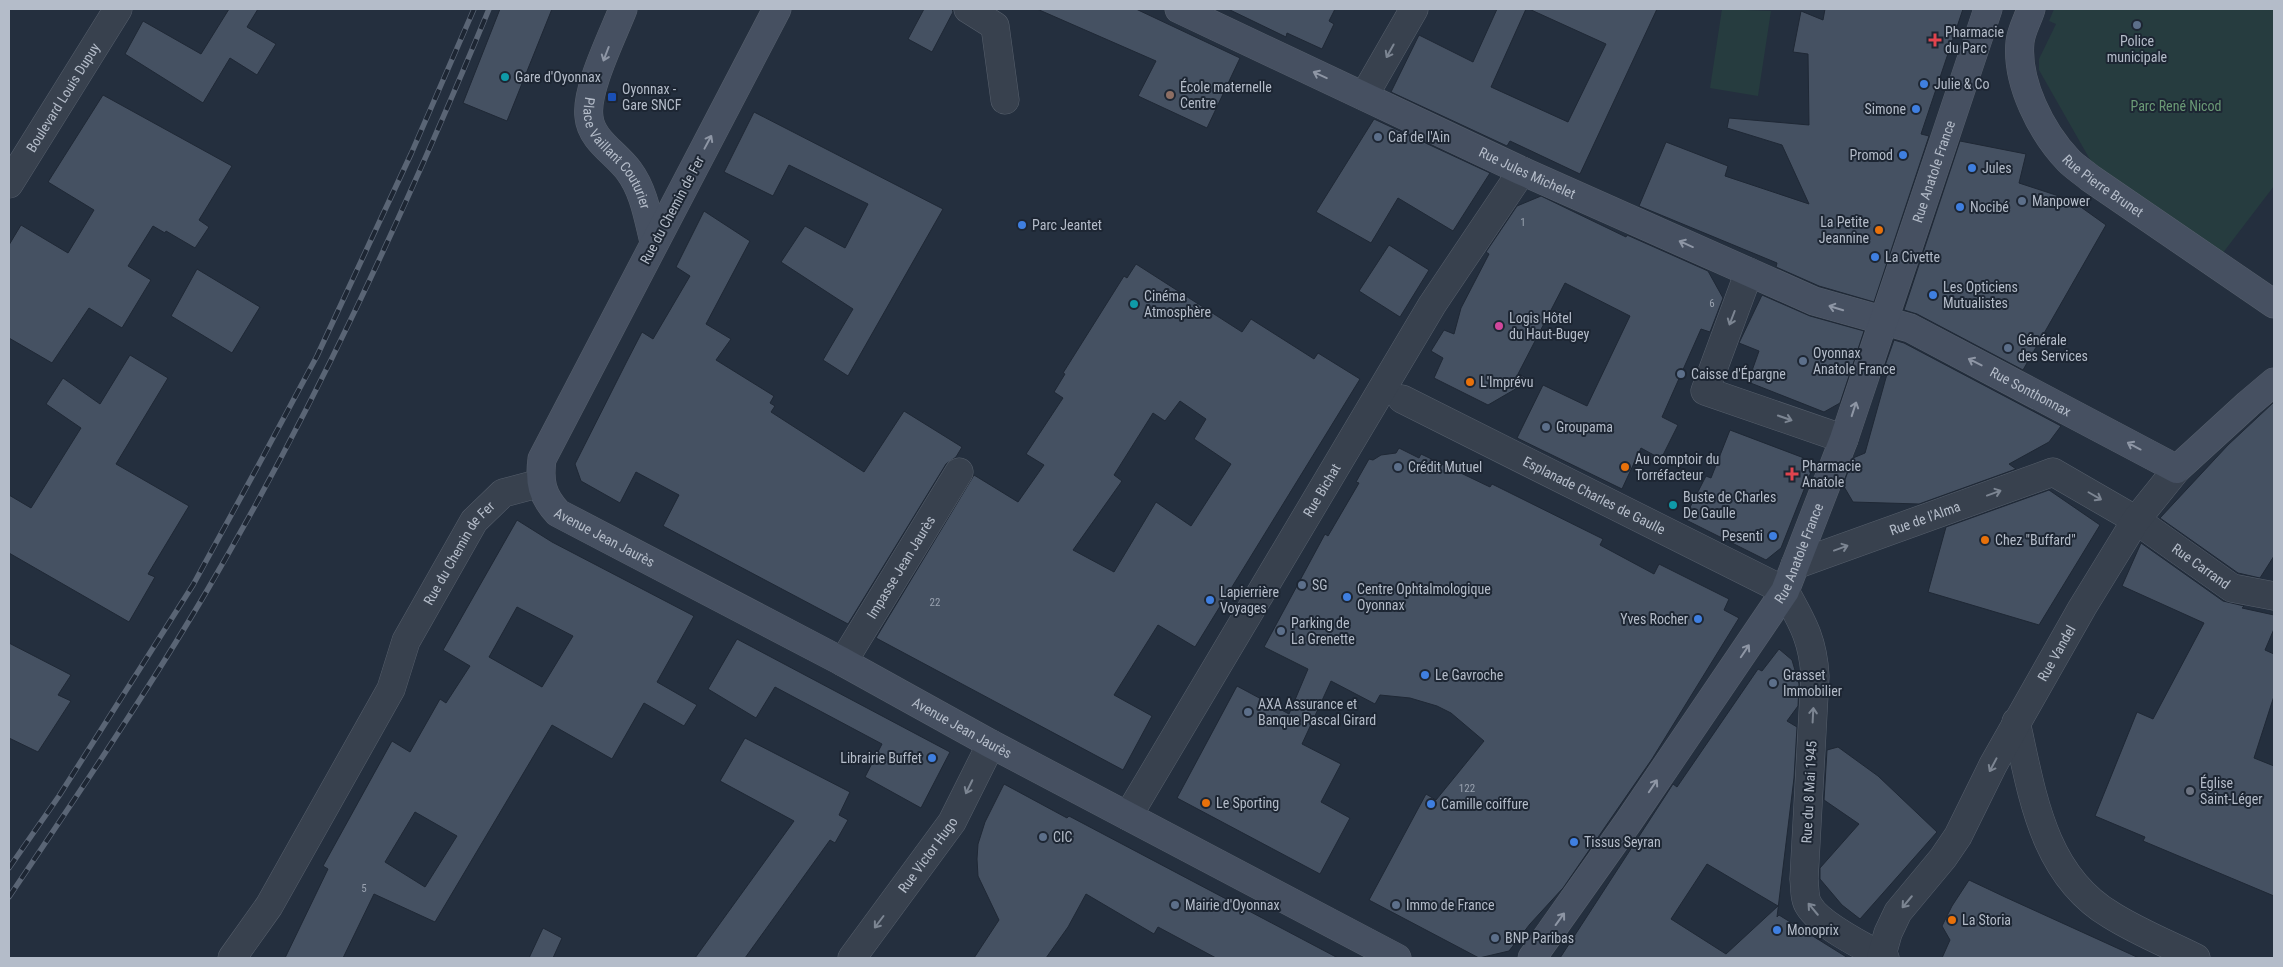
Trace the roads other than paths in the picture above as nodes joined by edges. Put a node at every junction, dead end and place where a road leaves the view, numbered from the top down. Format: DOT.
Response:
graph roads {
  1 [pos="118,9"];
  2 [pos="623,9"];
  3 [pos="777,9"];
  4 [pos="968,9"];
  5 [pos="1179,9"];
  6 [pos="1414,9"];
  7 [pos="1988,9"];
  8 [pos="2031,9"];
  9 [pos="1364,96"];
  10 [pos="1006,100"];
  11 [pos="1522,171"];
  12 [pos="9,184"];
  13 [pos="654,242"];
  14 [pos="1749,272"];
  15 [pos="2274,304"];
  16 [pos="1883,320"];
  17 [pos="2274,382"];
  18 [pos="1402,399"];
  19 [pos="1844,439"];
  20 [pos="2177,469"];
  21 [pos="959,472"];
  22 [pos="2053,472"];
  23 [pos="541,483"];
  24 [pos="2136,520"];
  25 [pos="1795,565"];
  26 [pos="1785,591"];
  27 [pos="2274,596"];
  28 [pos="843,662"];
  29 [pos="2016,722"];
  30 [pos="990,744"];
  31 [pos="1128,816"];
  32 [pos="232,958"];
  33 [pos="852,958"];
  34 [pos="1397,958"];
  35 [pos="1532,958"];
  36 [pos="1882,958"];
  37 [pos="2196,958"];
  1 -- 12 [label="street, Boulevard Louis Dupuy"];
  2 -- 13 [label="main road, Place Vaillant Couturier, one-way"];
  13 -- 3 [label="main road, Rue du Chemin de Fer, one-way"];
  4 -- 10 [label="street"];
  9 -- 5 [label="main road, Rue Jules Michelet, one-way"];
  6 -- 9 [label="street, one-way"];
  7 -- 16 [label="main road, Rue Anatole France"];
  8 -- 15 [label="main road, Rue Pierre Brunet"];
  9 -- 11 [label="main road, Rue Jules Michelet"];
  14 -- 11 [label="main road, Rue Jules Michelet, one-way"];
  11 -- 31 [label="street, Rue Bichat"];
  13 -- 23 [label="main road, Rue du Chemin de Fer"];
  16 -- 14 [label="main road, Rue Jules Michelet, one-way"];
  14 -- 19 [label="street, one-way"];
  19 -- 16 [label="main road, Rue Anatole France, one-way"];
  20 -- 16 [label="main road, Rue Sonthonnax, one-way"];
  17 -- 20 [label="main road, Rue Vandel"];
  18 -- 26 [label="street, Esplanade Charles de Gaulle"];
  19 -- 25 [label="main road, Rue Anatole France"];
  20 -- 24 [label="street, Rue Vandel"];
  21 -- 28 [label="street, Impasse Jean Jaurès"];
  22 -- 24 [label="street, Rue Carrand, one-way"];
  25 -- 22 [label="street, Rue de l'Alma, one-way"];
  23 -- 28 [label="main road, Avenue Jean Jaurès"];
  23 -- 32 [label="street, Rue du Chemin de Fer"];
  24 -- 27 [label="street, Rue Carrand"];
  24 -- 29 [label="street, Rue Vandel"];
  25 -- 26 [label="main road, Rue Anatole France"];
  35 -- 26 [label="main road, Rue Anatole France, one-way"];
  36 -- 26 [label="street, Rue du 8 Mai 1945, one-way"];
  28 -- 30 [label="main road, Avenue Jean Jaurès"];
  29 -- 36 [label="street, Rue Vandel, one-way"];
  29 -- 37 [label="street"];
  30 -- 31 [label="main road, Avenue Jean Jaurès"];
  30 -- 33 [label="street, Rue Victor Hugo, one-way"];
  31 -- 34 [label="main road, Avenue Jean Jaurès"];
}
